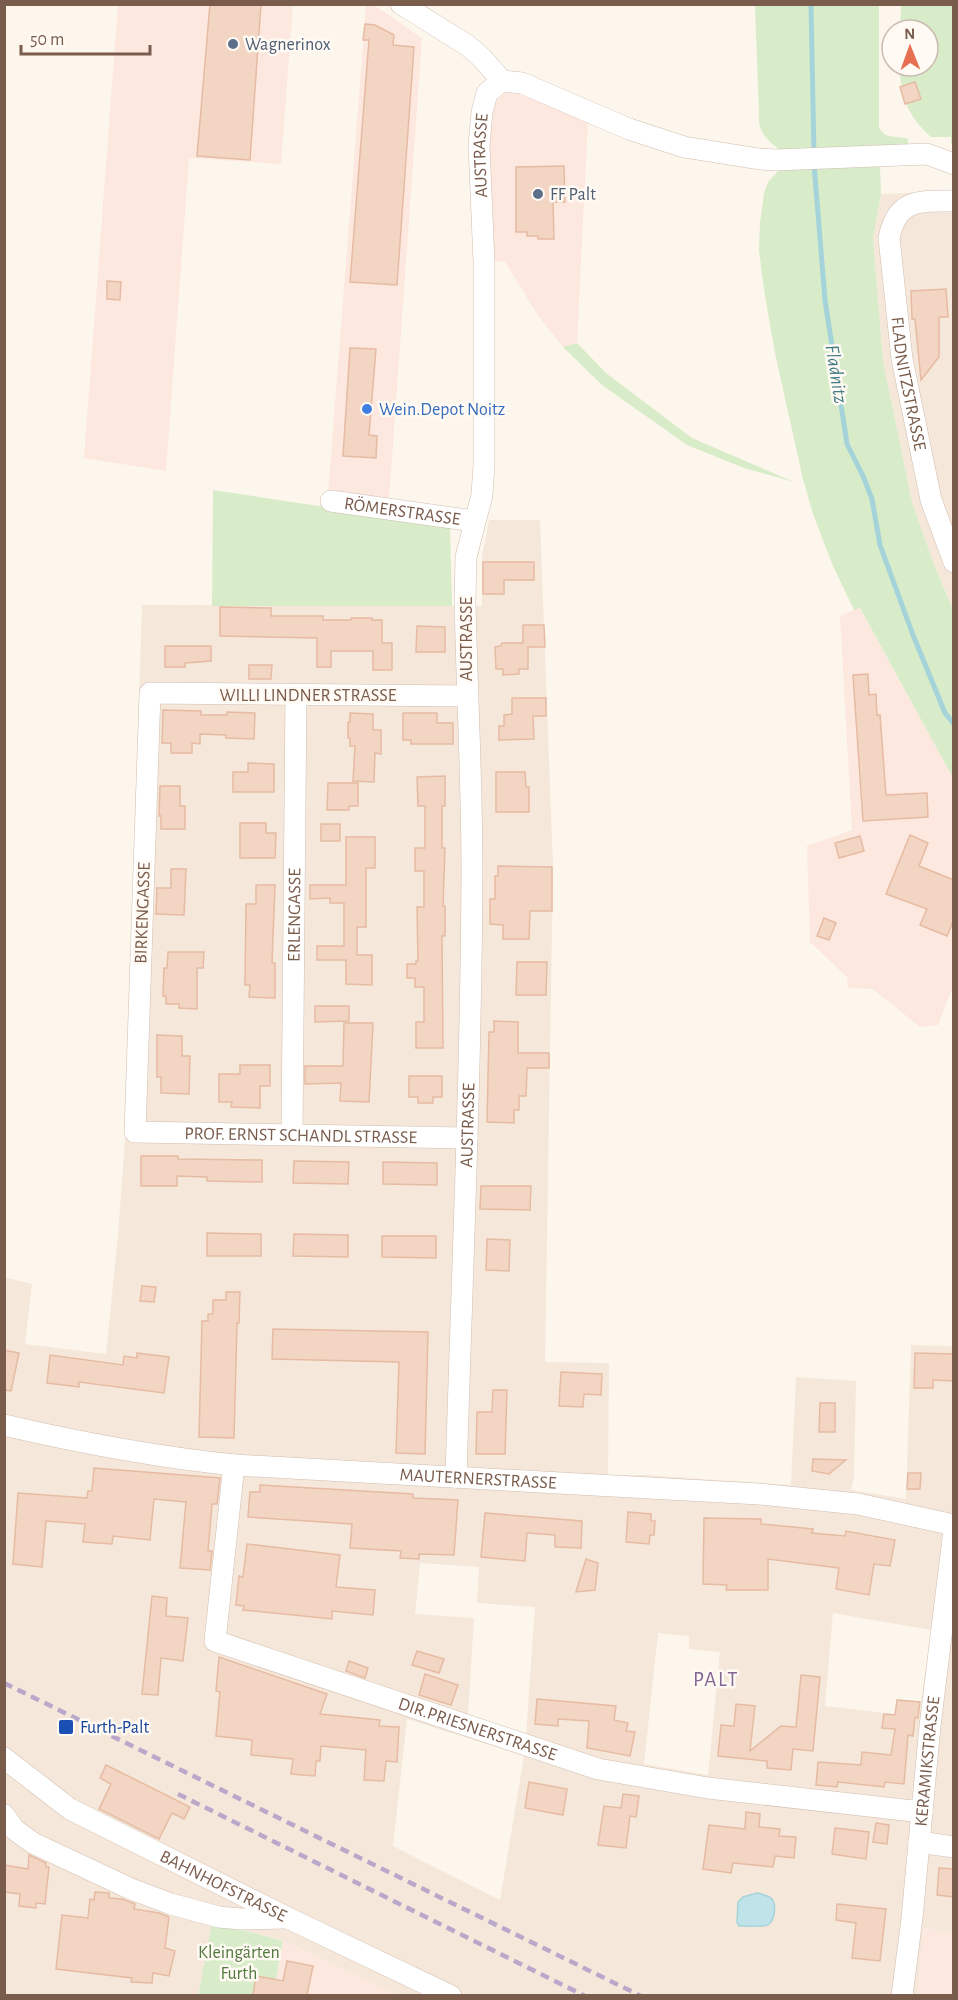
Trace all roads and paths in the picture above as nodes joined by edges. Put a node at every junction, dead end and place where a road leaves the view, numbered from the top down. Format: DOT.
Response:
graph roads {
  1 [pos="401,4"];
  2 [pos="502,81"];
  3 [pos="954,165"];
  4 [pos="954,201"];
  5 [pos="332,501"];
  6 [pos="474,521"];
  7 [pos="954,562"];
  8 [pos="150,693"];
  9 [pos="296,695"];
  10 [pos="467,696"];
  11 [pos="135,1132"];
  12 [pos="292,1134"];
  13 [pos="467,1138"];
  14 [pos="4,1425"];
  15 [pos="234,1465"];
  16 [pos="456,1477"];
  17 [pos="954,1525"];
  18 [pos="954,1530"];
  19 [pos="4,1758"];
  20 [pos="922,1812"];
  21 [pos="4,1815"];
  22 [pos="919,1842"];
  23 [pos="954,1847"];
  24 [pos="288,1918"];
  25 [pos="451,1995"];
  26 [pos="902,1995"];
  1 -- 2 [label="street"];
  2 -- 3 [label="street"];
  2 -- 6 [label="street, AUSTRASSE"];
  4 -- 7 [label="street, FLADNITZSTRASSE"];
  5 -- 6 [label="street, RÖMERSTRASSE"];
  6 -- 10 [label="street, AUSTRASSE"];
  8 -- 9 [label="street, WILLI LINDNER STRASSE"];
  8 -- 11 [label="street, BIRKENGASSE"];
  9 -- 10 [label="street, WILLI LINDNER STRASSE"];
  9 -- 12 [label="street, ERLENGASSE"];
  10 -- 13 [label="street, AUSTRASSE"];
  11 -- 12 [label="street, PROF. ERNST SCHANDL STRASSE"];
  12 -- 13 [label="street, PROF. ERNST SCHANDL STRASSE"];
  13 -- 16 [label="street, AUSTRASSE"];
  14 -- 15 [label="street, MAUTERNERSTRASSE"];
  15 -- 16 [label="street, MAUTERNERSTRASSE"];
  15 -- 20 [label="street, DIR.PRIESNERSTRASSE"];
  16 -- 17 [label="street, MAUTERNERSTRASSE"];
  18 -- 20 [label="street, KERAMIKSTRASSE"];
  19 -- 24 [label="street, BAHNHOFSTRASSE"];
  20 -- 22 [label="street, KERAMIKSTRASSE"];
  21 -- 24 [label="street"];
  22 -- 23 [label="street"];
  22 -- 26 [label="street, KERAMIKSTRASSE"];
  24 -- 25 [label="street, BAHNHOFSTRASSE"];
}
